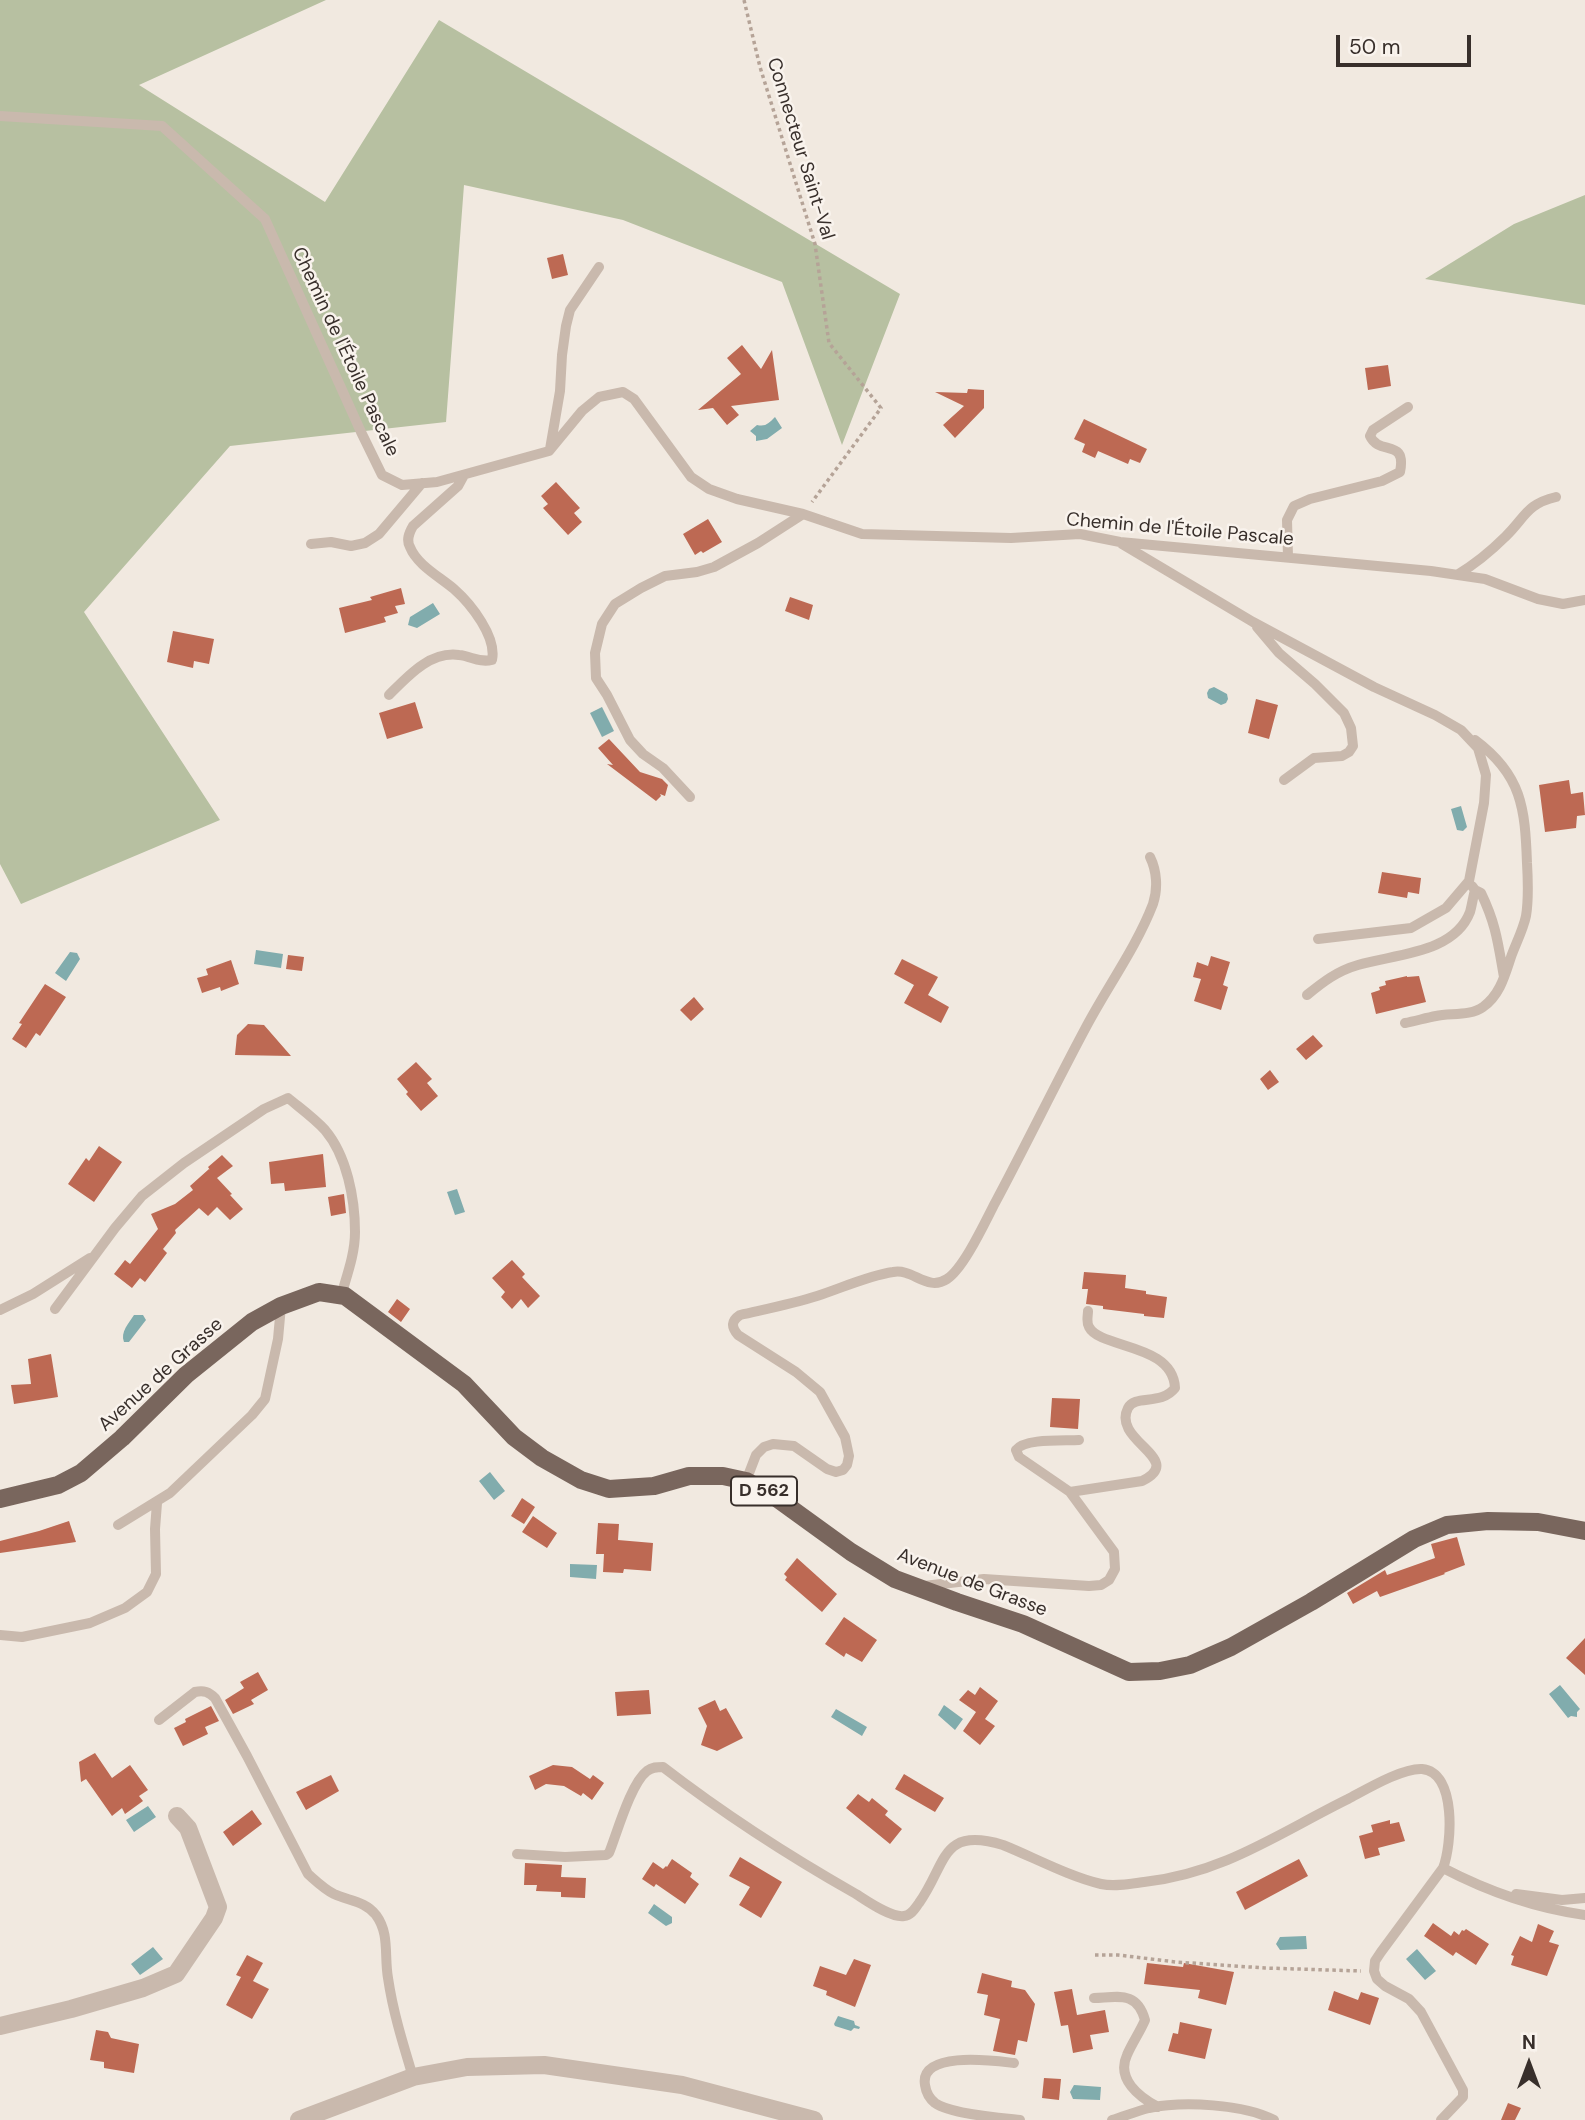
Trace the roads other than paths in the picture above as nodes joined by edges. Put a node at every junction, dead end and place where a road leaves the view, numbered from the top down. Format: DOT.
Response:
graph roads {
  1 [pos="0,116"];
  2 [pos="599,267"];
  3 [pos="1408,407"];
  4 [pos="549,452"];
  5 [pos="464,475"];
  6 [pos="422,483"];
  7 [pos="1556,497"];
  8 [pos="803,514"];
  9 [pos="1120,542"];
  10 [pos="311,544"];
  11 [pos="1288,557"];
  12 [pos="1457,575"];
  13 [pos="1585,600"];
  14 [pos="1253,622"];
  15 [pos="389,695"];
  16 [pos="1461,730"];
  17 [pos="1284,780"];
  18 [pos="690,797"];
  19 [pos="1150,858"];
  20 [pos="1472,886"];
  21 [pos="1318,939"];
  22 [pos="1504,977"];
  23 [pos="1307,995"];
  24 [pos="1405,1023"];
  25 [pos="95,1255"];
  26 [pos="341,1296"];
  27 [pos="281,1306"];
  28 [pos="55,1309"];
  29 [pos="0,1310"];
  30 [pos="1088,1311"];
  31 [pos="1079,1440"];
  32 [pos="746,1481"];
  33 [pos="1070,1492"];
  34 [pos="0,1499"];
  35 [pos="156,1503"];
  36 [pos="118,1525"];
  37 [pos="1585,1531"];
  38 [pos="918,1587"];
  39 [pos="0,1634"];
  40 [pos="159,1720"];
  41 [pos="177,1816"];
  42 [pos="517,1854"];
  43 [pos="1443,1868"];
  44 [pos="1499,1892"];
  45 [pos="1585,1898"];
  46 [pos="1585,1915"];
  47 [pos="1094,1998"];
  48 [pos="0,2026"];
  49 [pos="1014,2063"];
  50 [pos="414,2077"];
  51 [pos="1157,2107"];
  52 [pos="299,2120"];
  53 [pos="814,2120"];
  54 [pos="1020,2120"];
  55 [pos="1112,2120"];
  56 [pos="1274,2120"];
  57 [pos="1440,2120"];
  1 -- 6 [label="lane, Chemin de l'Étoile Pascale"];
  2 -- 4 [label="lane"];
  3 -- 11 [label="lane"];
  4 -- 5 [label="lane, Chemin de l'Étoile Pascale"];
  4 -- 8 [label="lane, Chemin de l'Étoile Pascale"];
  5 -- 6 [label="lane, Chemin de l'Étoile Pascale"];
  5 -- 15 [label="lane"];
  6 -- 10 [label="lane"];
  7 -- 12 [label="lane"];
  8 -- 9 [label="lane, Chemin de l'Étoile Pascale"];
  8 -- 18 [label="lane"];
  9 -- 11 [label="lane, Chemin de l'Étoile Pascale"];
  9 -- 14 [label="lane"];
  11 -- 12 [label="lane, Chemin de l'Étoile Pascale"];
  12 -- 13 [label="lane, Chemin de l'Étoile Pascale"];
  14 -- 16 [label="lane"];
  14 -- 17 [label="lane"];
  16 -- 20 [label="lane"];
  16 -- 22 [label="lane"];
  19 -- 32 [label="lane"];
  20 -- 21 [label="lane"];
  20 -- 22 [label="lane"];
  20 -- 23 [label="lane"];
  22 -- 24 [label="lane"];
  25 -- 26 [label="lane"];
  25 -- 28 [label="lane"];
  25 -- 29 [label="lane"];
  26 -- 27 [label="main road, Avenue de Grasse"];
  26 -- 32 [label="main road, Avenue de Grasse / D 562"];
  27 -- 34 [label="main road, Avenue de Grasse"];
  27 -- 35 [label="lane"];
  30 -- 33 [label="lane"];
  31 -- 33 [label="lane"];
  32 -- 38 [label="main road, Avenue de Grasse / D 562"];
  33 -- 38 [label="lane"];
  35 -- 36 [label="lane"];
  35 -- 39 [label="lane"];
  37 -- 38 [label="main road, Avenue de Grasse / D 562"];
  40 -- 50 [label="lane"];
  41 -- 48 [label="street"];
  42 -- 43 [label="lane"];
  43 -- 44 [label="lane"];
  43 -- 57 [label="lane"];
  44 -- 45 [label="lane"];
  44 -- 46 [label="lane"];
  47 -- 51 [label="lane"];
  49 -- 54 [label="lane"];
  50 -- 52 [label="street"];
  50 -- 53 [label="street"];
  51 -- 55 [label="lane"];
  51 -- 56 [label="lane"];
}
